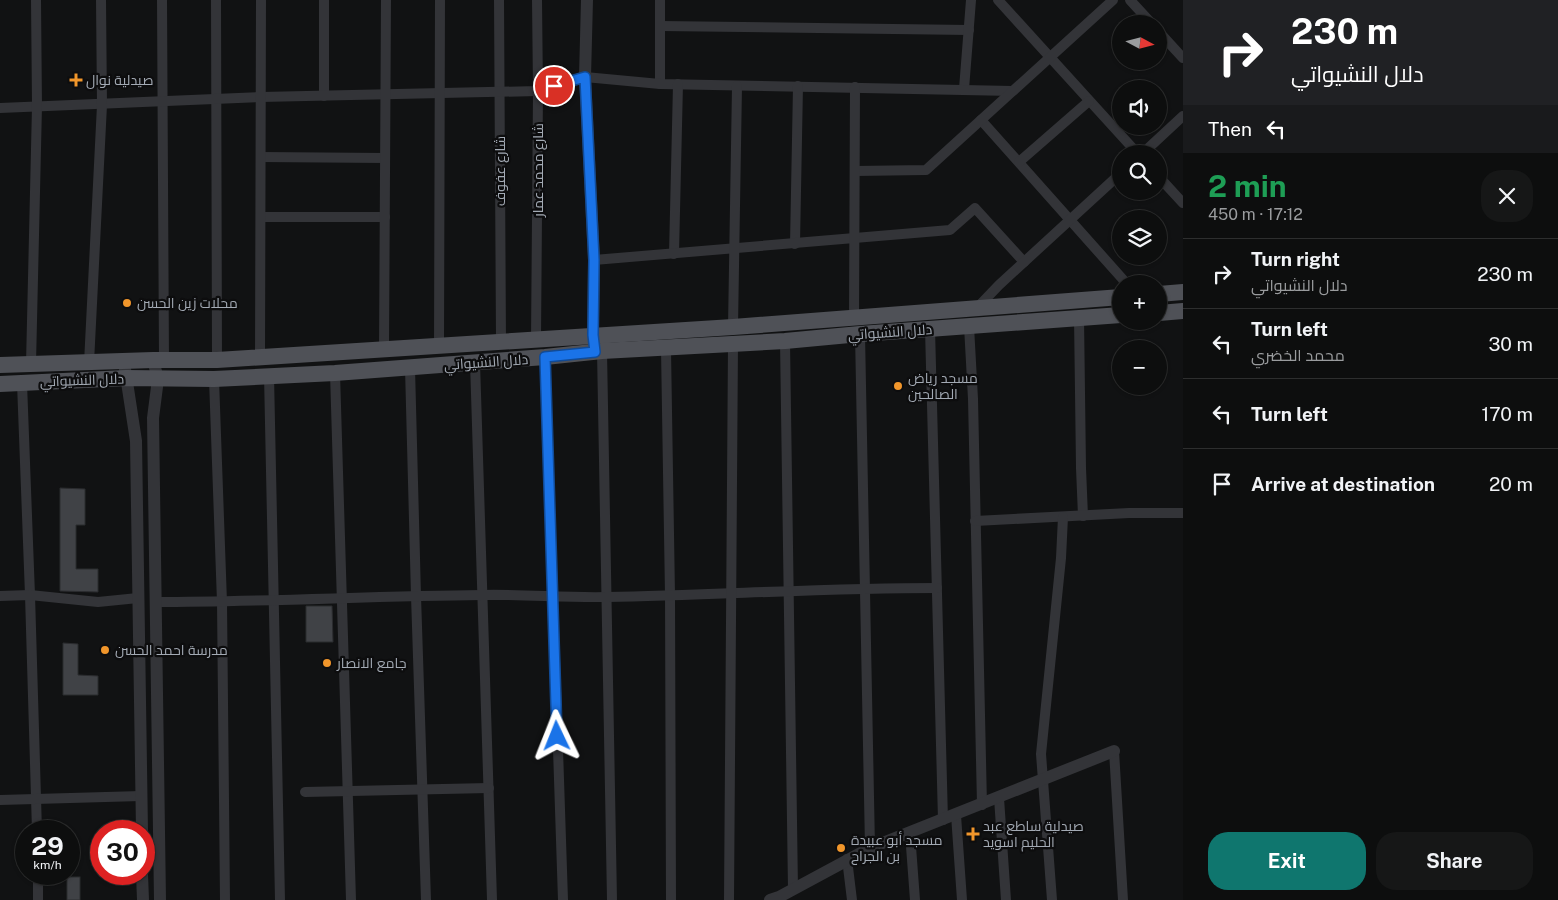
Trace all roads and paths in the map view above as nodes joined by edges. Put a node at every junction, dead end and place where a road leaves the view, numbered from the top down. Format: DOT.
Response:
graph roads {
  1 [pos="36,0"];
  2 [pos="101,0"];
  3 [pos="162,0"];
  4 [pos="216,0"];
  5 [pos="261,0"];
  6 [pos="324,0"];
  7 [pos="386,0"];
  8 [pos="440,0"];
  9 [pos="499,0"];
  10 [pos="537,0"];
  11 [pos="587,0"];
  12 [pos="660,0"];
  13 [pos="971,0"];
  14 [pos="998,0"];
  15 [pos="1113,0"];
  16 [pos="1130,0"];
  17 [pos="1144,15"];
  18 [pos="660,26"];
  19 [pos="968,30"];
  20 [pos="1168,42"];
  21 [pos="1049,58"];
  22 [pos="1183,58"];
  23 [pos="585,77"];
  24 [pos="660,84"];
  25 [pos="678,84"];
  26 [pos="737,86"];
  27 [pos="798,86"];
  28 [pos="855,87"];
  29 [pos="964,89"];
  30 [pos="538,91"];
  31 [pos="1013,91"];
  32 [pos="500,92"];
  33 [pos="386,94"];
  34 [pos="440,94"];
  35 [pos="324,96"];
  36 [pos="261,97"];
  37 [pos="216,99"];
  38 [pos="1089,101"];
  39 [pos="163,102"];
  40 [pos="102,104"];
  41 [pos="37,106"];
  42 [pos="0,108"];
  43 [pos="1183,116"];
  44 [pos="981,120"];
  45 [pos="1130,145"];
  46 [pos="1152,145"];
  47 [pos="261,158"];
  48 [pos="385,158"];
  49 [pos="1019,162"];
  50 [pos="855,171"];
  51 [pos="1112,180"];
  52 [pos="1167,186"];
  53 [pos="1183,203"];
  54 [pos="261,217"];
  55 [pos="385,218"];
  56 [pos="1070,220"];
  57 [pos="854,239"];
  58 [pos="795,244"];
  59 [pos="734,249"];
  60 [pos="674,254"];
  61 [pos="594,260"];
  62 [pos="1024,262"];
  63 [pos="1119,275"];
  64 [pos="1183,292"];
  65 [pos="1167,293"];
  66 [pos="1112,298"];
  67 [pos="976,309"];
  68 [pos="1183,311"];
  69 [pos="1167,312"];
  70 [pos="1112,315"];
  71 [pos="1079,317"];
  72 [pos="854,318"];
  73 [pos="969,326"];
  74 [pos="733,327"];
  75 [pos="930,329"];
  76 [pos="860,334"];
  77 [pos="593,335"];
  78 [pos="536,340"];
  79 [pos="785,341"];
  80 [pos="501,342"];
  81 [pos="733,344"];
  82 [pos="439,347"];
  83 [pos="666,348"];
  84 [pos="384,350"];
  85 [pos="598,352"];
  86 [pos="545,357"];
  87 [pos="260,358"];
  88 [pos="159,360"];
  89 [pos="217,360"];
  90 [pos="124,362"];
  91 [pos="476,362"];
  92 [pos="89,363"];
  93 [pos="31,364"];
  94 [pos="0,365"];
  95 [pos="410,368"];
  96 [pos="335,372"];
  97 [pos="269,376"];
  98 [pos="126,378"];
  99 [pos="158,379"];
  100 [pos="214,379"];
  101 [pos="22,383"];
  102 [pos="0,384"];
  103 [pos="1183,513"];
  104 [pos="1083,516"];
  105 [pos="1063,517"];
  106 [pos="975,521"];
  107 [pos="866,588"];
  108 [pos="937,588"];
  109 [pos="789,592"];
  110 [pos="732,593"];
  111 [pos="30,595"];
  112 [pos="484,595"];
  113 [pos="670,595"];
  114 [pos="0,596"];
  115 [pos="416,596"];
  116 [pos="552,596"];
  117 [pos="607,597"];
  118 [pos="138,598"];
  119 [pos="341,598"];
  120 [pos="274,601"];
  121 [pos="156,602"];
  122 [pos="222,602"];
  123 [pos="1114,751"];
  124 [pos="1043,780"];
  125 [pos="422,788"];
  126 [pos="489,788"];
  127 [pos="348,790"];
  128 [pos="305,792"];
  129 [pos="141,796"];
  130 [pos="999,798"];
  131 [pos="0,800"];
  132 [pos="36,800"];
  133 [pos="982,804"];
  134 [pos="956,815"];
  135 [pos="37,820"];
  136 [pos="142,820"];
  137 [pos="943,820"];
  138 [pos="910,833"];
  139 [pos="870,848"];
  140 [pos="847,859"];
  141 [pos="38,885"];
  142 [pos="142,885"];
  143 [pos="789,894"];
  144 [pos="38,900"];
  145 [pos="143,900"];
  146 [pos="160,900"];
  147 [pos="226,900"];
  148 [pos="280,900"];
  149 [pos="351,900"];
  150 [pos="426,900"];
  151 [pos="492,900"];
  152 [pos="563,900"];
  153 [pos="612,900"];
  154 [pos="671,900"];
  155 [pos="729,900"];
  156 [pos="770,900"];
  157 [pos="852,900"];
  158 [pos="915,900"];
  159 [pos="962,900"];
  160 [pos="1006,900"];
  161 [pos="1052,900"];
  162 [pos="1123,900"];
  1 -- 41 [label="street"];
  2 -- 40 [label="street"];
  3 -- 39 [label="street"];
  4 -- 37 [label="street"];
  5 -- 36 [label="street"];
  6 -- 35 [label="street"];
  7 -- 33 [label="street"];
  8 -- 34 [label="street"];
  9 -- 32 [label="street, شارع عفوف"];
  10 -- 30 [label="street, شارع محمد عمار"];
  11 -- 23 [label="street"];
  12 -- 18 [label="street"];
  13 -- 19 [label="street"];
  14 -- 21 [label="street"];
  15 -- 21 [label="street"];
  16 -- 17 [label="street"];
  18 -- 19 [label="street"];
  18 -- 24 [label="street"];
  19 -- 29 [label="street"];
  20 -- 22 [label="street"];
  21 -- 31 [label="street"];
  21 -- 38 [label="street"];
  23 -- 24 [label="street"];
  23 -- 30 [label="street"];
  23 -- 61 [label="street"];
  24 -- 25 [label="street"];
  25 -- 26 [label="street"];
  25 -- 60 [label="street"];
  26 -- 27 [label="street"];
  26 -- 59 [label="street"];
  27 -- 28 [label="street"];
  27 -- 58 [label="street"];
  28 -- 29 [label="street"];
  28 -- 50 [label="street"];
  29 -- 31 [label="street"];
  30 -- 32 [label="street"];
  30 -- 78 [label="street, شارع محمد عمار"];
  31 -- 44 [label="street"];
  32 -- 34 [label="street"];
  32 -- 80 [label="street, شارع عفوف"];
  33 -- 34 [label="street"];
  33 -- 35 [label="street"];
  33 -- 48 [label="street"];
  34 -- 82 [label="street"];
  35 -- 36 [label="street"];
  36 -- 37 [label="street"];
  36 -- 47 [label="street"];
  37 -- 39 [label="street"];
  37 -- 89 [label="street"];
  38 -- 45 [label="street"];
  38 -- 49 [label="street"];
  39 -- 40 [label="street"];
  39 -- 88 [label="street"];
  40 -- 41 [label="street"];
  40 -- 92 [label="street"];
  41 -- 42 [label="street"];
  41 -- 93 [label="street"];
  43 -- 46 [label="street"];
  44 -- 49 [label="street"];
  44 -- 50 [label="street"];
  47 -- 48 [label="street"];
  47 -- 54 [label="street"];
  48 -- 55 [label="street"];
  49 -- 56 [label="street"];
  50 -- 57 [label="street"];
  51 -- 56 [label="street"];
  52 -- 53 [label="street"];
  54 -- 55 [label="street"];
  54 -- 87 [label="street"];
  55 -- 84 [label="street"];
  56 -- 62 [label="street"];
  56 -- 63 [label="street"];
  57 -- 58 [label="street"];
  57 -- 62 [label="street"];
  57 -- 72 [label="street"];
  58 -- 59 [label="street"];
  59 -- 60 [label="street"];
  59 -- 74 [label="street"];
  60 -- 61 [label="street"];
  61 -- 77 [label="street"];
  62 -- 67 [label="street"];
  64 -- 65 [label="main road"];
  66 -- 67 [label="main road, دلال النشيواتي"];
  67 -- 72 [label="main road, دلال النشيواتي"];
  68 -- 69 [label="main road"];
  70 -- 71 [label="main road, دلال النشيواتي"];
  71 -- 73 [label="main road, دلال النشيواتي"];
  71 -- 104 [label="street"];
  72 -- 74 [label="main road, دلال النشيواتي"];
  73 -- 75 [label="main road, دلال النشيواتي"];
  73 -- 106 [label="street"];
  74 -- 77 [label="main road, دلال النشيواتي"];
  75 -- 76 [label="main road, دلال النشيواتي"];
  75 -- 108 [label="street"];
  76 -- 79 [label="main road, دلال النشيواتي"];
  76 -- 107 [label="street"];
  77 -- 78 [label="main road, دلال النشيواتي"];
  77 -- 85 [label="main road"];
  78 -- 80 [label="main road, دلال النشيواتي"];
  79 -- 81 [label="main road, دلال النشيواتي"];
  79 -- 109 [label="street"];
  80 -- 82 [label="main road, دلال النشيواتي"];
  81 -- 83 [label="main road, دلال النشيواتي"];
  81 -- 110 [label="street"];
  82 -- 84 [label="main road, دلال النشيواتي"];
  83 -- 85 [label="main road, دلال النشيواتي"];
  83 -- 113 [label="street"];
  84 -- 87 [label="main road, دلال النشيواتي"];
  85 -- 86 [label="main road, دلال النشيواتي"];
  85 -- 117 [label="street"];
  86 -- 91 [label="main road, دلال النشيواتي"];
  86 -- 116 [label="street"];
  87 -- 89 [label="main road, دلال النشيواتي"];
  88 -- 89 [label="main road, دلال النشيواتي"];
  88 -- 90 [label="main road, دلال النشيواتي"];
  88 -- 99 [label="street"];
  90 -- 92 [label="main road, دلال النشيواتي"];
  90 -- 98 [label="street"];
  91 -- 95 [label="main road, دلال النشيواتي"];
  91 -- 112 [label="street"];
  92 -- 93 [label="main road, دلال النشيواتي"];
  93 -- 94 [label="main road, دلال النشيواتي"];
  95 -- 96 [label="main road, دلال النشيواتي"];
  95 -- 115 [label="street"];
  96 -- 97 [label="main road, دلال النشيواتي"];
  96 -- 119 [label="street"];
  97 -- 100 [label="main road, دلال النشيواتي"];
  97 -- 120 [label="street"];
  98 -- 99 [label="main road, دلال النشيواتي"];
  98 -- 101 [label="main road, دلال النشيواتي"];
  98 -- 118 [label="street"];
  99 -- 100 [label="main road, دلال النشيواتي"];
  99 -- 121 [label="street"];
  100 -- 122 [label="street"];
  101 -- 102 [label="main road, دلال النشيواتي"];
  101 -- 111 [label="street"];
  103 -- 104 [label="street"];
  104 -- 105 [label="street"];
  105 -- 106 [label="street"];
  105 -- 124 [label="street"];
  106 -- 133 [label="street"];
  107 -- 108 [label="street"];
  107 -- 109 [label="street"];
  107 -- 139 [label="street"];
  108 -- 137 [label="street"];
  109 -- 110 [label="street"];
  109 -- 143 [label="street"];
  110 -- 113 [label="street"];
  110 -- 155 [label="street"];
  111 -- 114 [label="street"];
  111 -- 118 [label="street"];
  111 -- 132 [label="street"];
  112 -- 115 [label="street"];
  112 -- 116 [label="street"];
  112 -- 126 [label="street"];
  113 -- 117 [label="street"];
  113 -- 154 [label="street"];
  115 -- 119 [label="street"];
  115 -- 125 [label="street"];
  116 -- 117 [label="street"];
  116 -- 152 [label="street"];
  117 -- 153 [label="street"];
  118 -- 129 [label="street"];
  119 -- 120 [label="street"];
  119 -- 127 [label="street"];
  120 -- 122 [label="street"];
  120 -- 148 [label="street"];
  121 -- 122 [label="street"];
  121 -- 146 [label="street"];
  122 -- 147 [label="street"];
  123 -- 124 [label="street"];
  123 -- 162 [label="street"];
  124 -- 130 [label="street"];
  124 -- 161 [label="street"];
  125 -- 126 [label="street"];
  125 -- 127 [label="street"];
  125 -- 150 [label="street"];
  126 -- 151 [label="street"];
  127 -- 128 [label="street"];
  127 -- 149 [label="street"];
  129 -- 132 [label="street"];
  129 -- 136 [label="street"];
  130 -- 133 [label="street"];
  130 -- 160 [label="street"];
  131 -- 132 [label="street"];
  132 -- 135 [label="street"];
  133 -- 134 [label="street"];
  134 -- 137 [label="street"];
  134 -- 159 [label="street"];
  137 -- 138 [label="street"];
  138 -- 139 [label="street"];
  138 -- 158 [label="street"];
  139 -- 140 [label="street"];
  140 -- 143 [label="street"];
  140 -- 157 [label="street"];
  141 -- 144 [label="street"];
  142 -- 145 [label="street"];
  143 -- 156 [label="street"];
}
